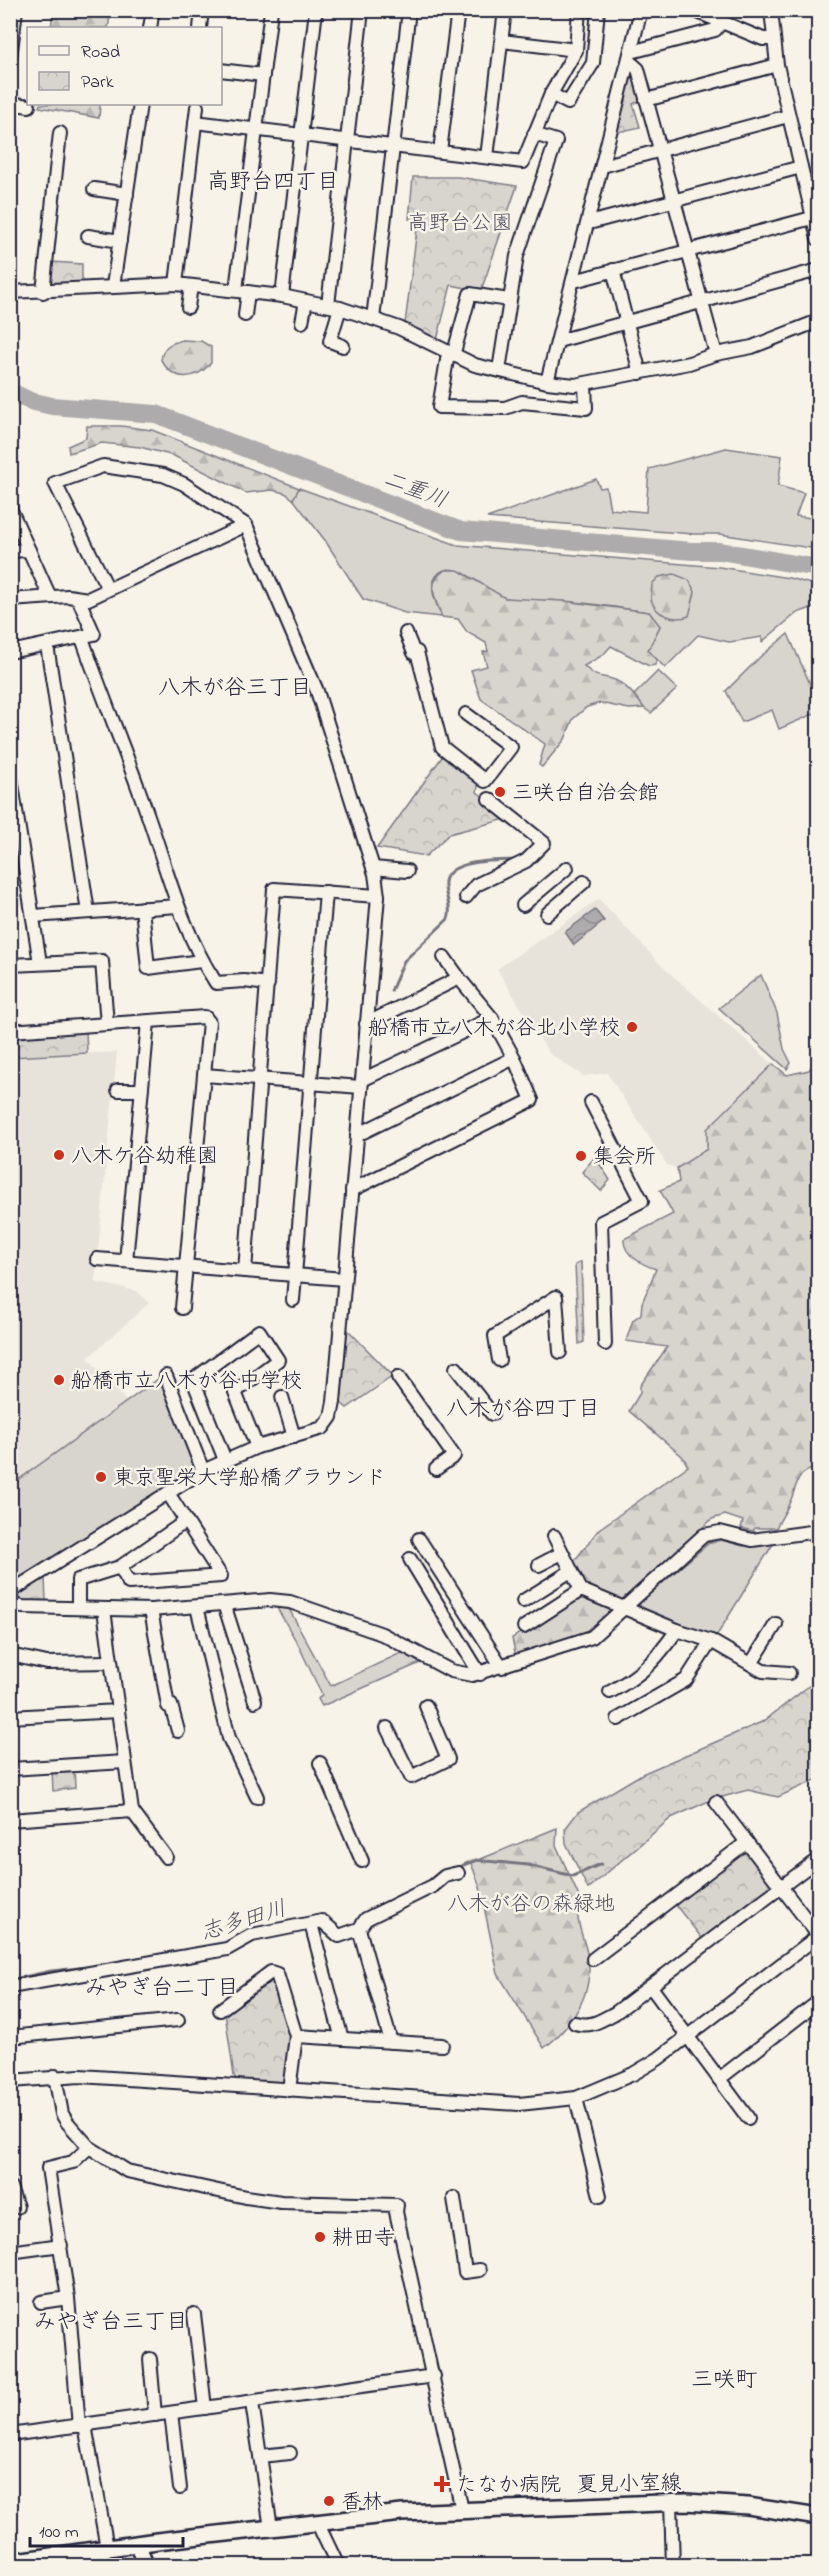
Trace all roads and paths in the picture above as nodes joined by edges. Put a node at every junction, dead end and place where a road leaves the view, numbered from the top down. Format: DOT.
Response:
graph roads {
  1 [pos="16,10"];
  2 [pos="153,10"];
  3 [pos="202,10"];
  4 [pos="271,10"];
  5 [pos="316,10"];
  6 [pos="362,10"];
  7 [pos="409,10"];
  8 [pos="458,10"];
  9 [pos="505,10"];
  10 [pos="579,10"];
  11 [pos="598,10"];
  12 [pos="641,10"];
  13 [pos="693,10"];
  14 [pos="771,10"];
  15 [pos="722,22"];
  16 [pos="150,27"];
  17 [pos="200,27"];
  18 [pos="773,39"];
  19 [pos="502,41"];
  20 [pos="576,50"];
  21 [pos="630,57"];
  22 [pos="10,58"];
  23 [pos="777,64"];
  24 [pos="222,70"];
  25 [pos="262,75"];
  26 [pos="551,94"];
  27 [pos="646,100"];
  28 [pos="10,102"];
  29 [pos="140,105"];
  30 [pos="29,106"];
  31 [pos="197,107"];
  32 [pos="788,116"];
  33 [pos="195,122"];
  34 [pos="257,129"];
  35 [pos="60,133"];
  36 [pos="534,134"];
  37 [pos="301,135"];
  38 [pos="347,140"];
  39 [pos="393,146"];
  40 [pos="660,150"];
  41 [pos="440,151"];
  42 [pos="487,157"];
  43 [pos="602,166"];
  44 [pos="801,167"];
  45 [pos="94,189"];
  46 [pos="127,194"];
  47 [pos="674,200"];
  48 [pos="812,218"];
  49 [pos="589,223"];
  50 [pos="88,236"];
  51 [pos="819,238"];
  52 [pos="120,241"];
  53 [pos="687,250"];
  54 [pos="613,270"];
  55 [pos="819,270"];
  56 [pos="574,281"];
  57 [pos="176,284"];
  58 [pos="114,286"];
  59 [pos="191,286"];
  60 [pos="242,291"];
  61 [pos="10,292"];
  62 [pos="44,292"];
  63 [pos="282,296"];
  64 [pos="508,300"];
  65 [pos="306,301"];
  66 [pos="701,303"];
  67 [pos="334,306"];
  68 [pos="188,307"];
  69 [pos="245,315"];
  70 [pos="373,319"];
  71 [pos="627,321"];
  72 [pos="819,321"];
  73 [pos="302,322"];
  74 [pos="558,341"];
  75 [pos="344,346"];
  76 [pos="716,354"];
  77 [pos="451,355"];
  78 [pos="499,370"];
  79 [pos="640,373"];
  80 [pos="547,382"];
  81 [pos="585,384"];
  82 [pos="10,508"];
  83 [pos="246,525"];
  84 [pos="29,550"];
  85 [pos="10,551"];
  86 [pos="108,589"];
  87 [pos="50,597"];
  88 [pos="78,598"];
  89 [pos="10,600"];
  90 [pos="406,633"];
  91 [pos="82,638"];
  92 [pos="46,645"];
  93 [pos="10,652"];
  94 [pos="466,714"];
  95 [pos="10,772"];
  96 [pos="489,799"];
  97 [pos="373,868"];
  98 [pos="567,868"];
  99 [pos="407,871"];
  100 [pos="584,882"];
  101 [pos="326,892"];
  102 [pos="378,896"];
  103 [pos="466,897"];
  104 [pos="523,905"];
  105 [pos="178,906"];
  106 [pos="142,908"];
  107 [pos="88,912"];
  108 [pos="547,914"];
  109 [pos="33,916"];
  110 [pos="444,957"];
  111 [pos="201,961"];
  112 [pos="40,963"];
  113 [pos="10,965"];
  114 [pos="459,978"];
  115 [pos="268,984"];
  116 [pos="492,1018"];
  117 [pos="148,1022"];
  118 [pos="106,1024"];
  119 [pos="366,1024"];
  120 [pos="10,1031"];
  121 [pos="514,1058"];
  122 [pos="204,1075"];
  123 [pos="260,1080"];
  124 [pos="310,1083"];
  125 [pos="361,1083"];
  126 [pos="118,1090"];
  127 [pos="141,1090"];
  128 [pos="591,1102"];
  129 [pos="357,1135"];
  130 [pos="352,1190"];
  131 [pos="97,1259"];
  132 [pos="126,1261"];
  133 [pos="186,1266"];
  134 [pos="245,1271"];
  135 [pos="295,1275"];
  136 [pos="344,1280"];
  137 [pos="292,1300"];
  138 [pos="183,1308"];
  139 [pos="605,1344"];
  140 [pos="560,1352"];
  141 [pos="500,1360"];
  142 [pos="456,1368"];
  143 [pos="166,1376"];
  144 [pos="398,1377"];
  145 [pos="282,1397"];
  146 [pos="492,1414"];
  147 [pos="294,1437"];
  148 [pos="257,1447"];
  149 [pos="225,1460"];
  150 [pos="436,1468"];
  151 [pos="203,1471"];
  152 [pos="168,1493"];
  153 [pos="186,1521"];
  154 [pos="819,1531"];
  155 [pos="554,1536"];
  156 [pos="418,1539"];
  157 [pos="562,1553"];
  158 [pos="410,1559"];
  159 [pos="538,1565"];
  160 [pos="120,1566"];
  161 [pos="571,1571"];
  162 [pos="580,1590"];
  163 [pos="10,1592"];
  164 [pos="523,1601"];
  165 [pos="10,1604"];
  166 [pos="224,1604"];
  167 [pos="197,1606"];
  168 [pos="78,1608"];
  169 [pos="626,1608"];
  170 [pos="104,1610"];
  171 [pos="151,1610"];
  172 [pos="776,1624"];
  173 [pos="524,1627"];
  174 [pos="677,1630"];
  175 [pos="711,1641"];
  176 [pos="10,1655"];
  177 [pos="111,1662"];
  178 [pos="751,1664"];
  179 [pos="502,1667"];
  180 [pos="789,1673"];
  181 [pos="480,1674"];
  182 [pos="610,1692"];
  183 [pos="255,1701"];
  184 [pos="426,1706"];
  185 [pos="118,1711"];
  186 [pos="10,1717"];
  187 [pos="618,1719"];
  188 [pos="387,1728"];
  189 [pos="178,1731"];
  190 [pos="125,1762"];
  191 [pos="320,1763"];
  192 [pos="10,1769"];
  193 [pos="257,1797"];
  194 [pos="716,1802"];
  195 [pos="132,1811"];
  196 [pos="10,1820"];
  197 [pos="747,1842"];
  198 [pos="166,1857"];
  199 [pos="819,1860"];
  200 [pos="362,1861"];
  201 [pos="458,1873"];
  202 [pos="782,1887"];
  203 [pos="311,1924"];
  204 [pos="358,1929"];
  205 [pos="819,1936"];
  206 [pos="593,1959"];
  207 [pos="10,1987"];
  208 [pos="651,1987"];
  209 [pos="819,2002"];
  210 [pos="220,2010"];
  211 [pos="178,2020"];
  212 [pos="575,2023"];
  213 [pos="296,2036"];
  214 [pos="687,2036"];
  215 [pos="10,2037"];
  216 [pos="342,2039"];
  217 [pos="391,2042"];
  218 [pos="442,2044"];
  219 [pos="55,2076"];
  220 [pos="719,2079"];
  221 [pos="10,2081"];
  222 [pos="289,2090"];
  223 [pos="576,2098"];
  224 [pos="748,2118"];
  225 [pos="89,2147"];
  226 [pos="10,2187"];
  227 [pos="600,2196"];
  228 [pos="454,2198"];
  229 [pos="17,2207"];
  230 [pos="61,2245"];
  231 [pos="10,2252"];
  232 [pos="480,2270"];
  233 [pos="68,2298"];
  234 [pos="41,2302"];
  235 [pos="194,2314"];
  236 [pos="150,2359"];
  237 [pos="434,2376"];
  238 [pos="252,2403"];
  239 [pos="205,2408"];
  240 [pos="171,2413"];
  241 [pos="155,2415"];
  242 [pos="82,2425"];
  243 [pos="10,2435"];
  244 [pos="290,2453"];
  245 [pos="260,2456"];
  246 [pos="180,2488"];
  247 [pos="671,2502"];
  248 [pos="462,2510"];
  249 [pos="819,2517"];
  250 [pos="317,2522"];
  251 [pos="271,2528"];
  252 [pos="138,2544"];
  253 [pos="107,2548"];
  254 [pos="10,2562"];
  255 [pos="145,2565"];
  256 [pos="338,2565"];
  257 [pos="673,2565"];
  1 -- 22 [label="street"];
  2 -- 16 [label="street"];
  3 -- 17 [label="street"];
  4 -- 25 [label="street"];
  5 -- 37 [label="street"];
  6 -- 38 [label="street"];
  7 -- 39 [label="street"];
  8 -- 41 [label="street"];
  9 -- 19 [label="street"];
  10 -- 20 [label="street"];
  11 -- 26 [label="street"];
  12 -- 21 [label="street"];
  13 -- 15 [label="street"];
  14 -- 18 [label="street"];
  15 -- 18 [label="street"];
  15 -- 21 [label="street"];
  18 -- 23 [label="street"];
  19 -- 20 [label="street"];
  19 -- 42 [label="street"];
  20 -- 26 [label="street"];
  21 -- 27 [label="street"];
  21 -- 43 [label="street"];
  23 -- 27 [label="street"];
  23 -- 32 [label="street"];
  24 -- 25 [label="street"];
  25 -- 34 [label="street"];
  26 -- 36 [label="street"];
  27 -- 40 [label="street"];
  28 -- 30 [label="street"];
  29 -- 46 [label="street"];
  31 -- 33 [label="street"];
  32 -- 40 [label="street"];
  32 -- 44 [label="street"];
  33 -- 34 [label="street"];
  33 -- 57 [label="street"];
  34 -- 37 [label="street"];
  34 -- 60 [label="street"];
  35 -- 62 [label="street"];
  36 -- 42 [label="street"];
  36 -- 64 [label="street"];
  37 -- 38 [label="street"];
  37 -- 63 [label="street"];
  38 -- 39 [label="street"];
  38 -- 67 [label="street"];
  39 -- 41 [label="street"];
  39 -- 70 [label="street"];
  40 -- 43 [label="street"];
  40 -- 47 [label="street"];
  41 -- 42 [label="street"];
  43 -- 49 [label="street"];
  44 -- 47 [label="street"];
  44 -- 48 [label="street"];
  45 -- 46 [label="street"];
  46 -- 52 [label="street"];
  47 -- 49 [label="street"];
  47 -- 53 [label="street"];
  48 -- 51 [label="street"];
  48 -- 53 [label="street"];
  49 -- 56 [label="street"];
  50 -- 52 [label="street"];
  52 -- 58 [label="street"];
  53 -- 54 [label="street"];
  53 -- 66 [label="street"];
  54 -- 56 [label="street"];
  54 -- 71 [label="street"];
  55 -- 66 [label="street"];
  56 -- 74 [label="street"];
  57 -- 58 [label="street"];
  57 -- 59 [label="street"];
  58 -- 62 [label="street"];
  59 -- 60 [label="street"];
  59 -- 68 [label="street"];
  60 -- 63 [label="street"];
  60 -- 69 [label="street"];
  61 -- 62 [label="street"];
  63 -- 65 [label="street"];
  64 -- 77 [label="street"];
  64 -- 78 [label="street"];
  65 -- 67 [label="street"];
  65 -- 73 [label="street"];
  66 -- 71 [label="street"];
  66 -- 76 [label="street"];
  67 -- 70 [label="street"];
  67 -- 75 [label="street"];
  70 -- 77 [label="street"];
  71 -- 74 [label="street"];
  71 -- 79 [label="street"];
  72 -- 76 [label="street"];
  74 -- 80 [label="street"];
  76 -- 79 [label="street"];
  77 -- 78 [label="street"];
  77 -- 81 [label="street"];
  78 -- 80 [label="street"];
  79 -- 81 [label="street"];
  80 -- 81 [label="street"];
  82 -- 84 [label="street"];
  83 -- 86 [label="street"];
  83 -- 86 [label="street"];
  83 -- 97 [label="street"];
  84 -- 85 [label="street"];
  84 -- 87 [label="street"];
  86 -- 88 [label="street"];
  87 -- 88 [label="street"];
  87 -- 89 [label="street"];
  88 -- 91 [label="street"];
  90 -- 94 [label="street"];
  91 -- 92 [label="street"];
  91 -- 105 [label="street"];
  92 -- 93 [label="street"];
  92 -- 107 [label="street"];
  95 -- 109 [label="street"];
  96 -- 103 [label="street"];
  97 -- 99 [label="street"];
  97 -- 102 [label="street"];
  98 -- 104 [label="street"];
  100 -- 108 [label="street"];
  101 -- 102 [label="street"];
  101 -- 115 [label="street"];
  101 -- 124 [label="street"];
  102 -- 119 [label="street"];
  105 -- 106 [label="street"];
  105 -- 111 [label="street"];
  106 -- 107 [label="street"];
  106 -- 111 [label="street"];
  107 -- 109 [label="street"];
  109 -- 112 [label="street"];
  110 -- 114 [label="street"];
  111 -- 115 [label="street"];
  112 -- 113 [label="street"];
  112 -- 118 [label="street"];
  114 -- 116 [label="street"];
  114 -- 119 [label="street"];
  115 -- 123 [label="street"];
  116 -- 121 [label="street"];
  116 -- 125 [label="street"];
  117 -- 118 [label="street"];
  117 -- 122 [label="street"];
  117 -- 127 [label="street"];
  118 -- 120 [label="street"];
  119 -- 125 [label="street"];
  121 -- 129 [label="street"];
  121 -- 130 [label="street"];
  122 -- 123 [label="street"];
  122 -- 133 [label="street"];
  123 -- 124 [label="street"];
  123 -- 134 [label="street"];
  124 -- 125 [label="street"];
  124 -- 135 [label="street"];
  125 -- 129 [label="street"];
  126 -- 127 [label="street"];
  127 -- 132 [label="street"];
  128 -- 139 [label="street"];
  129 -- 130 [label="street"];
  130 -- 136 [label="street"];
  131 -- 132 [label="street"];
  132 -- 133 [label="street"];
  133 -- 134 [label="street"];
  133 -- 138 [label="street"];
  134 -- 135 [label="street"];
  135 -- 136 [label="street"];
  135 -- 137 [label="street"];
  136 -- 147 [label="street"];
  140 -- 141 [label="street"];
  142 -- 146 [label="street"];
  143 -- 151 [label="street"];
  144 -- 150 [label="street"];
  145 -- 147 [label="street"];
  147 -- 148 [label="street"];
  148 -- 149 [label="street"];
  148 -- 149 [label="street"];
  149 -- 151 [label="street"];
  151 -- 152 [label="street"];
  152 -- 153 [label="street"];
  152 -- 163 [label="street"];
  153 -- 160 [label="street"];
  153 -- 160 [label="street"];
  154 -- 169 [label="street"];
  155 -- 157 [label="street"];
  156 -- 179 [label="street"];
  157 -- 159 [label="street"];
  157 -- 161 [label="street"];
  158 -- 181 [label="street"];
  160 -- 168 [label="street"];
  161 -- 162 [label="street"];
  161 -- 164 [label="street"];
  162 -- 169 [label="street"];
  162 -- 173 [label="street"];
  165 -- 168 [label="street"];
  166 -- 167 [label="street"];
  166 -- 181 [label="street"];
  166 -- 183 [label="street"];
  167 -- 171 [label="street"];
  167 -- 193 [label="street"];
  168 -- 170 [label="street"];
  169 -- 174 [label="street"];
  169 -- 179 [label="street"];
  170 -- 171 [label="street"];
  170 -- 177 [label="street"];
  171 -- 189 [label="street"];
  172 -- 178 [label="street"];
  174 -- 175 [label="street"];
  174 -- 182 [label="street"];
  175 -- 178 [label="street"];
  175 -- 187 [label="street"];
  176 -- 177 [label="street"];
  177 -- 185 [label="street"];
  178 -- 180 [label="street"];
  179 -- 181 [label="street"];
  184 -- 188 [label="street"];
  185 -- 186 [label="street"];
  185 -- 190 [label="street"];
  190 -- 192 [label="street"];
  190 -- 195 [label="street"];
  191 -- 200 [label="street"];
  194 -- 197 [label="street"];
  195 -- 196 [label="street"];
  195 -- 198 [label="street"];
  197 -- 202 [label="street"];
  197 -- 206 [label="street"];
  199 -- 202 [label="street"];
  201 -- 204 [label="street"];
  202 -- 205 [label="street"];
  202 -- 208 [label="street"];
  203 -- 204 [label="street"];
  203 -- 207 [label="street"];
  203 -- 216 [label="street"];
  204 -- 217 [label="street"];
  205 -- 214 [label="street"];
  208 -- 212 [label="street"];
  208 -- 214 [label="street"];
  209 -- 220 [label="street"];
  210 -- 213 [label="street"];
  211 -- 215 [label="street"];
  213 -- 216 [label="street"];
  213 -- 222 [label="street"];
  214 -- 220 [label="street"];
  214 -- 223 [label="street"];
  216 -- 217 [label="street"];
  217 -- 218 [label="street"];
  219 -- 221 [label="street"];
  219 -- 222 [label="street"];
  219 -- 225 [label="street"];
  220 -- 224 [label="street"];
  222 -- 223 [label="street"];
  223 -- 227 [label="street"];
  225 -- 230 [label="street"];
  225 -- 237 [label="street"];
  226 -- 229 [label="street"];
  228 -- 232 [label="street"];
  230 -- 231 [label="street"];
  230 -- 233 [label="street"];
  233 -- 234 [label="street"];
  233 -- 242 [label="street"];
  235 -- 239 [label="street"];
  236 -- 241 [label="street"];
  237 -- 238 [label="street"];
  237 -- 248 [label="street"];
  238 -- 239 [label="street"];
  238 -- 245 [label="street"];
  239 -- 240 [label="street"];
  240 -- 241 [label="street"];
  240 -- 246 [label="street"];
  241 -- 242 [label="street"];
  242 -- 243 [label="street"];
  242 -- 253 [label="street"];
  244 -- 245 [label="street"];
  245 -- 251 [label="street"];
  247 -- 248 [label="main road, 夏見小室線"];
  247 -- 249 [label="main road, 夏見小室線"];
  247 -- 257 [label="street"];
  248 -- 250 [label="main road, 夏見小室線"];
  250 -- 251 [label="main road, 夏見小室線"];
  250 -- 256 [label="street"];
  251 -- 252 [label="main road, 夏見小室線"];
  252 -- 253 [label="main road, 夏見小室線"];
  252 -- 255 [label="main road"];
  253 -- 254 [label="main road, 夏見小室線"];
}
